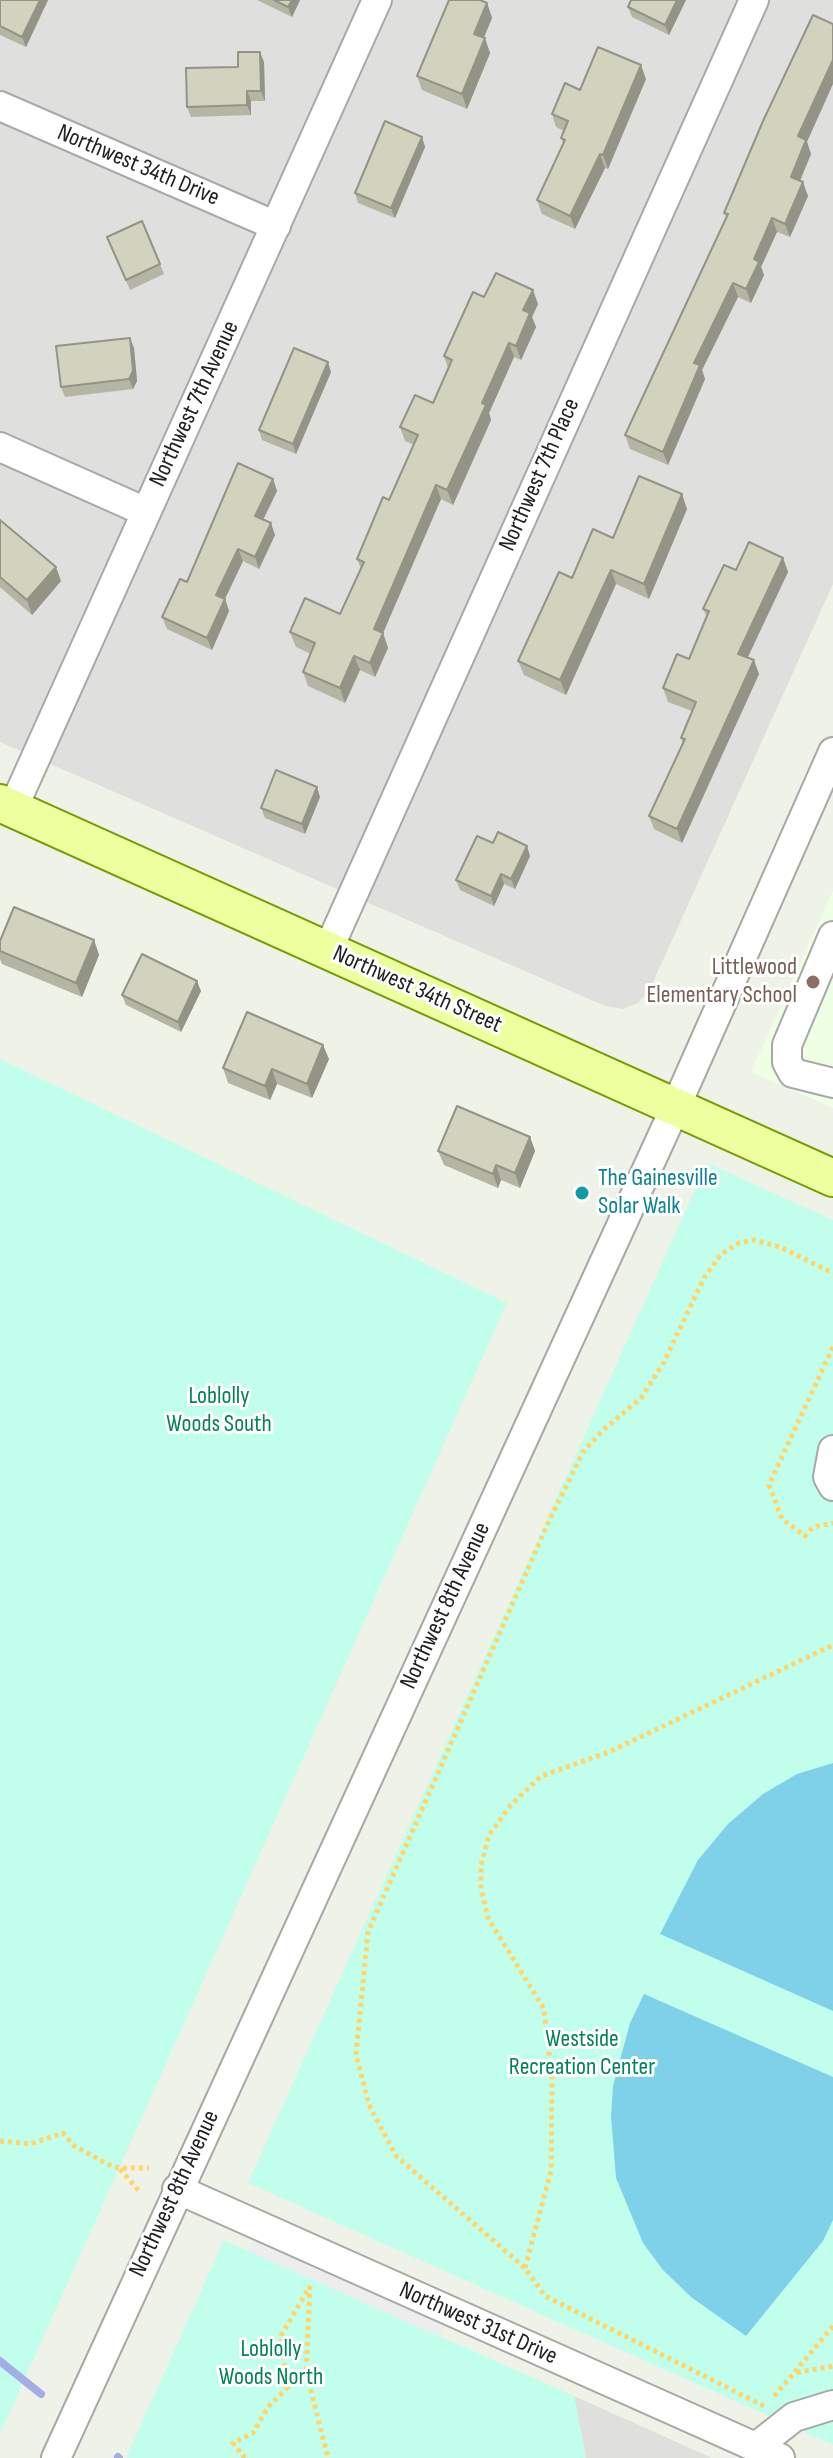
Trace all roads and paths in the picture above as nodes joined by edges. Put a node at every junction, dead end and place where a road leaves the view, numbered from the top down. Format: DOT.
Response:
graph roads {
  1 [pos="377,0"];
  2 [pos="754,0"];
  3 [pos="0,106"];
  4 [pos="276,226"];
  5 [pos="0,447"];
  6 [pos="146,512"];
  7 [pos="833,752"];
  8 [pos="6,805"];
  9 [pos="833,936"];
  10 [pos="328,950"];
  11 [pos="833,1083"];
  12 [pos="676,1106"];
  13 [pos="833,1178"];
  14 [pos="833,1273"];
  15 [pos="833,1347"];
  16 [pos="833,1450"];
  17 [pos="833,1486"];
  18 [pos="833,1523"];
  19 [pos="833,1645"];
  20 [pos="0,2141"];
  21 [pos="119,2168"];
  22 [pos="149,2168"];
  23 [pos="177,2189"];
  24 [pos="139,2191"];
  25 [pos="525,2268"];
  26 [pos="833,2326"];
  27 [pos="833,2366"];
  28 [pos="794,2373"];
  29 [pos="833,2405"];
  30 [pos="768,2453"];
  31 [pos="56,2458"];
  32 [pos="245,2458"];
  33 [pos="328,2458"];
  1 -- 4 [label="street, Northwest 7th Avenue"];
  2 -- 10 [label="street, Northwest 7th Place"];
  3 -- 4 [label="street, Northwest 34th Drive"];
  4 -- 6 [label="street, Northwest 7th Avenue"];
  5 -- 6 [label="street"];
  6 -- 8 [label="street, Northwest 7th Avenue"];
  7 -- 12 [label="street, Northwest 8th Avenue"];
  8 -- 10 [label="main road, Northwest 34th Street"];
  9 -- 11 [label="street"];
  10 -- 12 [label="main road, Northwest 34th Street"];
  12 -- 13 [label="main road, Northwest 34th Street"];
  12 -- 23 [label="street, Northwest 8th Avenue"];
  14 -- 25 [label="path"];
  15 -- 18 [label="path"];
  16 -- 17 [label="street"];
  19 -- 25 [label="path"];
  20 -- 21 [label="path"];
  21 -- 22 [label="path"];
  21 -- 24 [label="path"];
  23 -- 30 [label="street, Northwest 31st Drive"];
  23 -- 31 [label="street, Northwest 8th Avenue"];
  25 -- 28 [label="path"];
  26 -- 28 [label="path"];
  27 -- 28 [label="path"];
  29 -- 30 [label="street"];
  32 -- 33 [label="path"];
}
